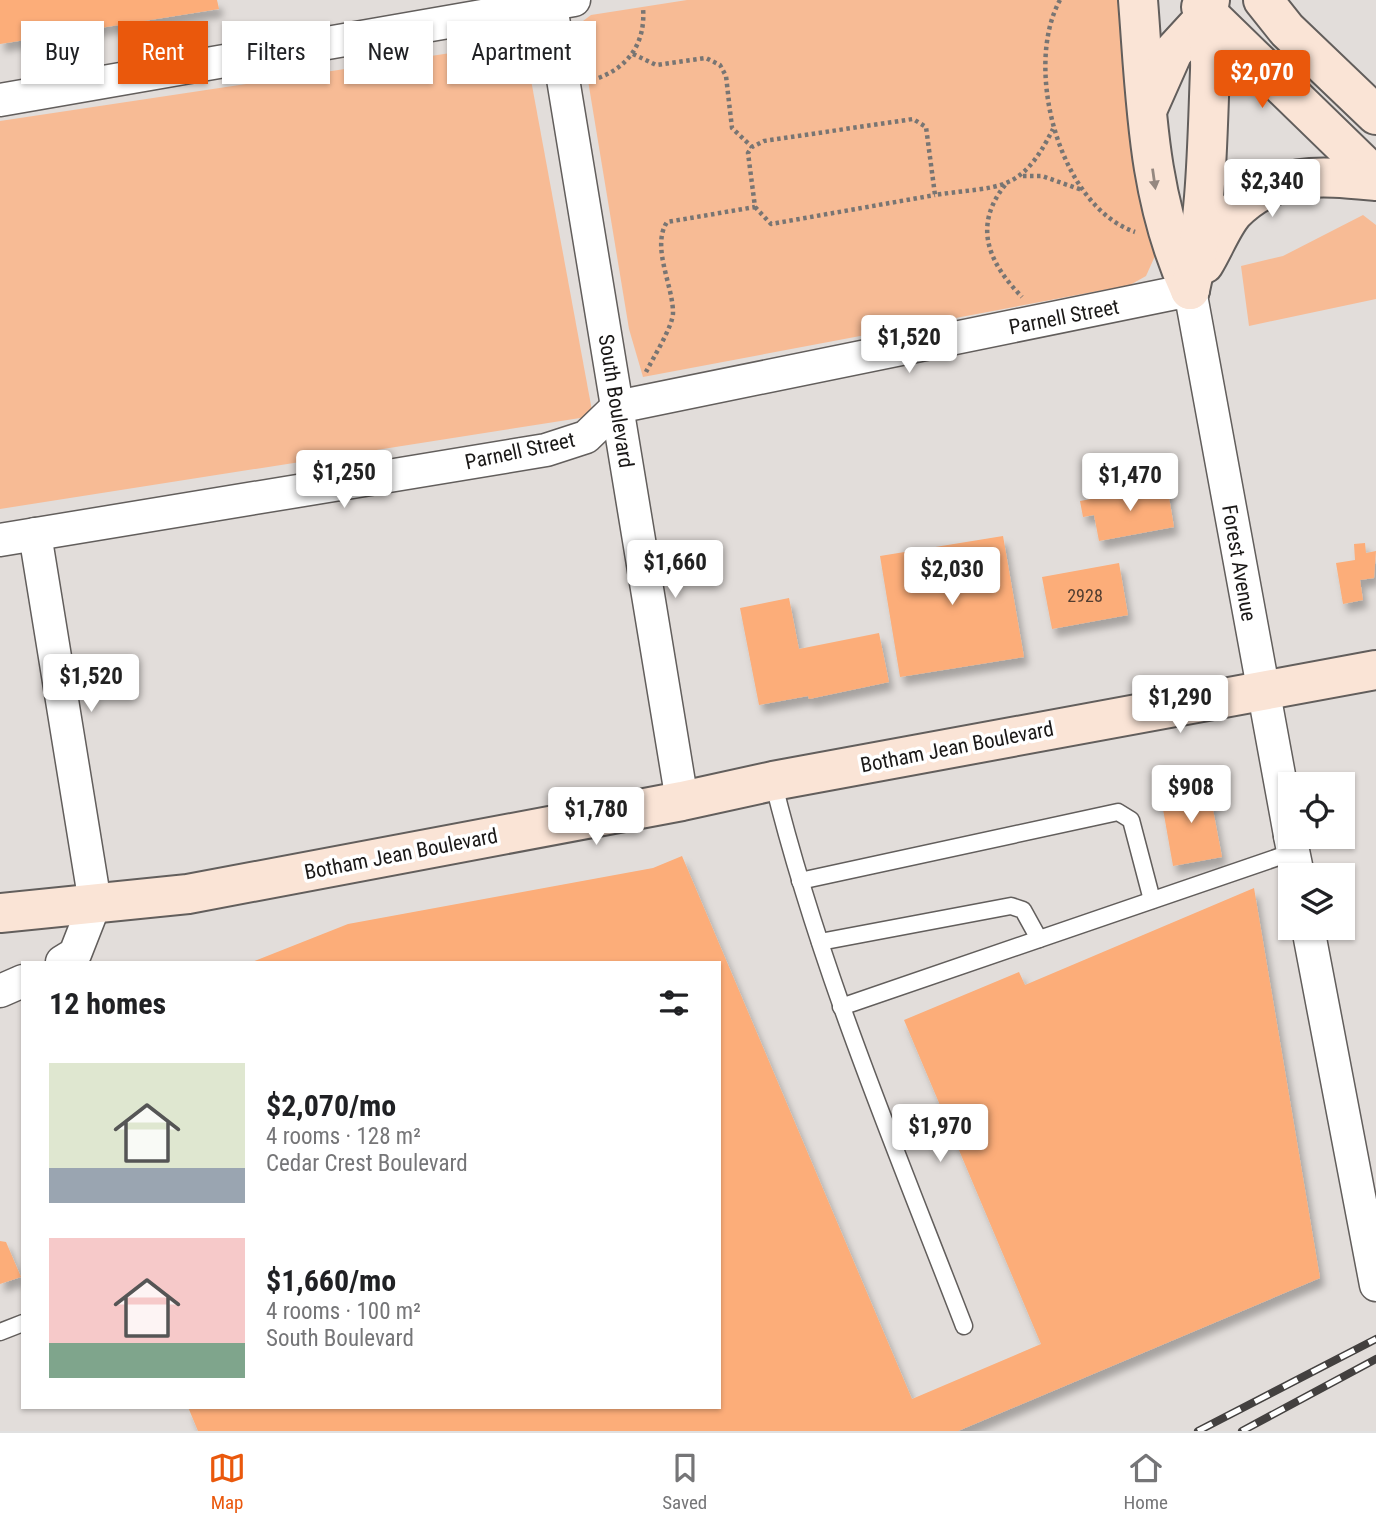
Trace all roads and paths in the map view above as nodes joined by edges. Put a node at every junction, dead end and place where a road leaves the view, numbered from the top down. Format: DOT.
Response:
graph roads {
  1 [pos="1060,0"];
  2 [pos="1138,0"];
  3 [pos="1264,0"];
  4 [pos="558,1"];
  5 [pos="1204,5"];
  6 [pos="643,8"];
  7 [pos="1287,30"];
  8 [pos="633,54"];
  9 [pos="596,78"];
  10 [pos="0,100"];
  11 [pos="1146,112"];
  12 [pos="1376,115"];
  13 [pos="1053,130"];
  14 [pos="752,147"];
  15 [pos="1022,176"];
  16 [pos="1376,179"];
  17 [pos="1006,184"];
  18 [pos="1084,190"];
  19 [pos="935,195"];
  20 [pos="755,207"];
  21 [pos="1143,234"];
  22 [pos="1190,290"];
  23 [pos="1026,301"];
  24 [pos="646,372"];
  25 [pos="617,407"];
  26 [pos="35,534"];
  27 [pos="0,540"];
  28 [pos="1376,670"];
  29 [pos="1262,690"];
  30 [pos="1278,772"];
  31 [pos="773,781"];
  32 [pos="682,801"];
  33 [pos="1293,849"];
  34 [pos="800,881"];
  35 [pos="1152,900"];
  36 [pos="95,903"];
  37 [pos="0,913"];
  38 [pos="1039,939"];
  39 [pos="1310,940"];
  40 [pos="820,942"];
  41 [pos="72,960"];
  42 [pos="21,982"];
  43 [pos="0,991"];
  44 [pos="841,1007"];
  45 [pos="1376,1284"];
  46 [pos="21,1324"];
  47 [pos="964,1326"];
  48 [pos="0,1332"];
  1 -- 13 [label="path"];
  2 -- 11 [label="main road"];
  3 -- 7 [label="main road"];
  4 -- 10 [label="street"];
  4 -- 25 [label="street, South Boulevard"];
  5 -- 7 [label="main road"];
  5 -- 11 [label="main road"];
  5 -- 16 [label="main road"];
  5 -- 22 [label="main road"];
  6 -- 8 [label="path"];
  7 -- 12 [label="main road"];
  8 -- 9 [label="path"];
  8 -- 14 [label="path"];
  11 -- 22 [label="main road, one-way"];
  13 -- 15 [label="path"];
  13 -- 18 [label="path"];
  14 -- 19 [label="path"];
  14 -- 20 [label="path"];
  15 -- 17 [label="path"];
  15 -- 18 [label="path"];
  16 -- 22 [label="main road"];
  17 -- 19 [label="path"];
  17 -- 23 [label="path"];
  18 -- 21 [label="path"];
  19 -- 20 [label="path"];
  20 -- 24 [label="path"];
  22 -- 25 [label="street, Parnell Street"];
  22 -- 29 [label="street, Forest Avenue"];
  25 -- 26 [label="street, Parnell Street"];
  25 -- 32 [label="street, South Boulevard"];
  26 -- 27 [label="street, Parnell Street"];
  26 -- 36 [label="street"];
  28 -- 29 [label="main road"];
  29 -- 30 [label="street, Forest Avenue"];
  29 -- 31 [label="main road, Botham Jean Boulevard"];
  31 -- 32 [label="main road, Botham Jean Boulevard"];
  31 -- 34 [label="lane"];
  32 -- 36 [label="main road, Botham Jean Boulevard"];
  33 -- 35 [label="lane"];
  34 -- 35 [label="lane"];
  34 -- 40 [label="lane"];
  35 -- 38 [label="lane"];
  36 -- 37 [label="main road, Botham Jean Boulevard"];
  36 -- 41 [label="street"];
  38 -- 40 [label="lane"];
  38 -- 44 [label="lane"];
  39 -- 45 [label="street"];
  40 -- 44 [label="lane"];
  42 -- 43 [label="street"];
  44 -- 47 [label="lane"];
  46 -- 48 [label="lane"];
}
